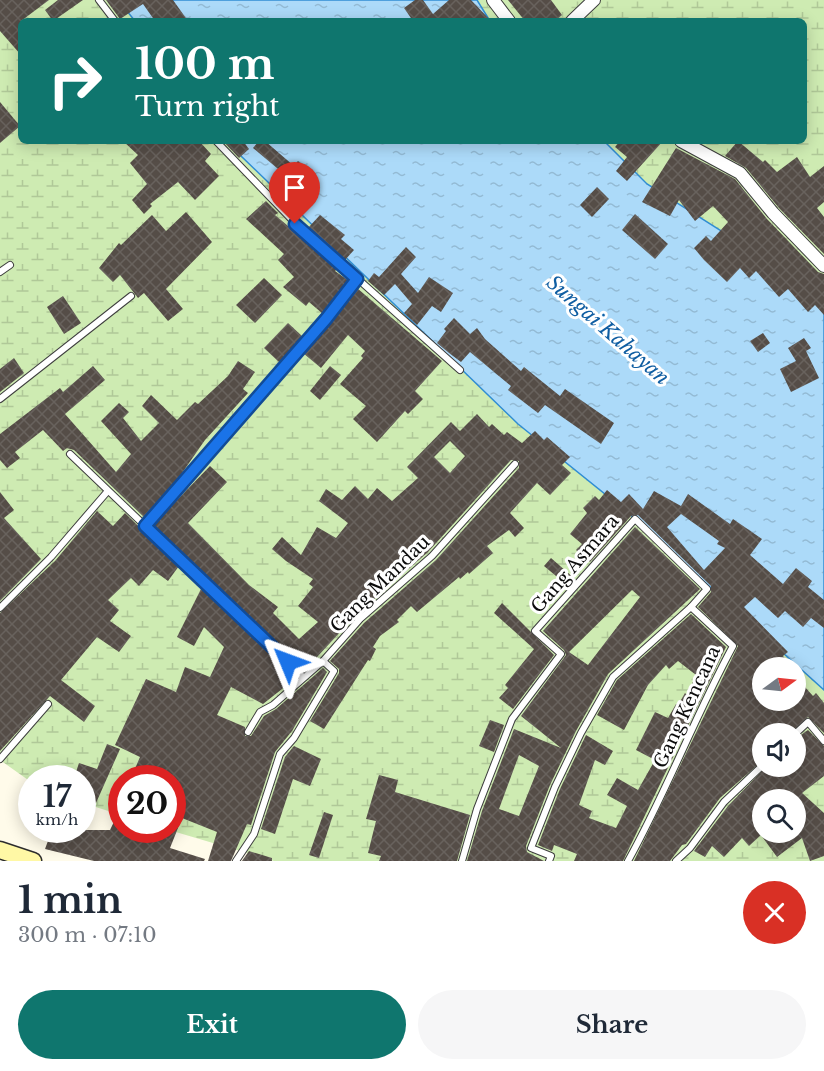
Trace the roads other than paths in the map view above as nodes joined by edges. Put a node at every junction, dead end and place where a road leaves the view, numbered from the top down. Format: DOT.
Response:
graph roads {
  1 [pos="99,0"];
  2 [pos="493,0"];
  3 [pos="594,0"];
  4 [pos="113,18"];
  5 [pos="507,18"];
  6 [pos="575,18"];
  7 [pos="219,144"];
  8 [pos="687,144"];
  9 [pos="10,265"];
  10 [pos="824,266"];
  11 [pos="0,272"];
  12 [pos="357,279"];
  13 [pos="131,296"];
  14 [pos="460,370"];
  15 [pos="0,399"];
  16 [pos="70,454"];
  17 [pos="514,464"];
  18 [pos="107,492"];
  19 [pos="145,526"];
  20 [pos="691,607"];
  21 [pos="0,608"];
  22 [pos="323,661"];
  23 [pos="303,677"];
  24 [pos="48,704"];
  25 [pos="806,723"];
  26 [pos="248,732"];
  27 [pos="824,741"];
  28 [pos="0,759"];
  29 [pos="752,775"];
  30 [pos="0,850"];
  31 [pos="31,861"];
  32 [pos="236,861"];
  33 [pos="462,861"];
  34 [pos="549,861"];
  35 [pos="628,861"];
  36 [pos="676,861"];
  1 -- 4 [label="lane"];
  2 -- 5 [label="street"];
  3 -- 6 [label="street"];
  7 -- 12 [label="lane"];
  8 -- 10 [label="street"];
  9 -- 11 [label="lane"];
  12 -- 14 [label="lane"];
  12 -- 19 [label="lane"];
  13 -- 15 [label="lane"];
  16 -- 18 [label="lane"];
  17 -- 22 [label="lane, Gang Mandau"];
  18 -- 19 [label="lane"];
  18 -- 21 [label="lane"];
  19 -- 23 [label="lane"];
  20 -- 33 [label="lane, Gang Asmara"];
  20 -- 34 [label="lane"];
  20 -- 35 [label="lane, Gang Kencana"];
  22 -- 23 [label="lane, Gang Mandau"];
  22 -- 32 [label="lane"];
  23 -- 26 [label="lane, Gang Mandau"];
  24 -- 28 [label="lane"];
  25 -- 27 [label="lane"];
  29 -- 36 [label="lane"];
  30 -- 31 [label="street"];
}
